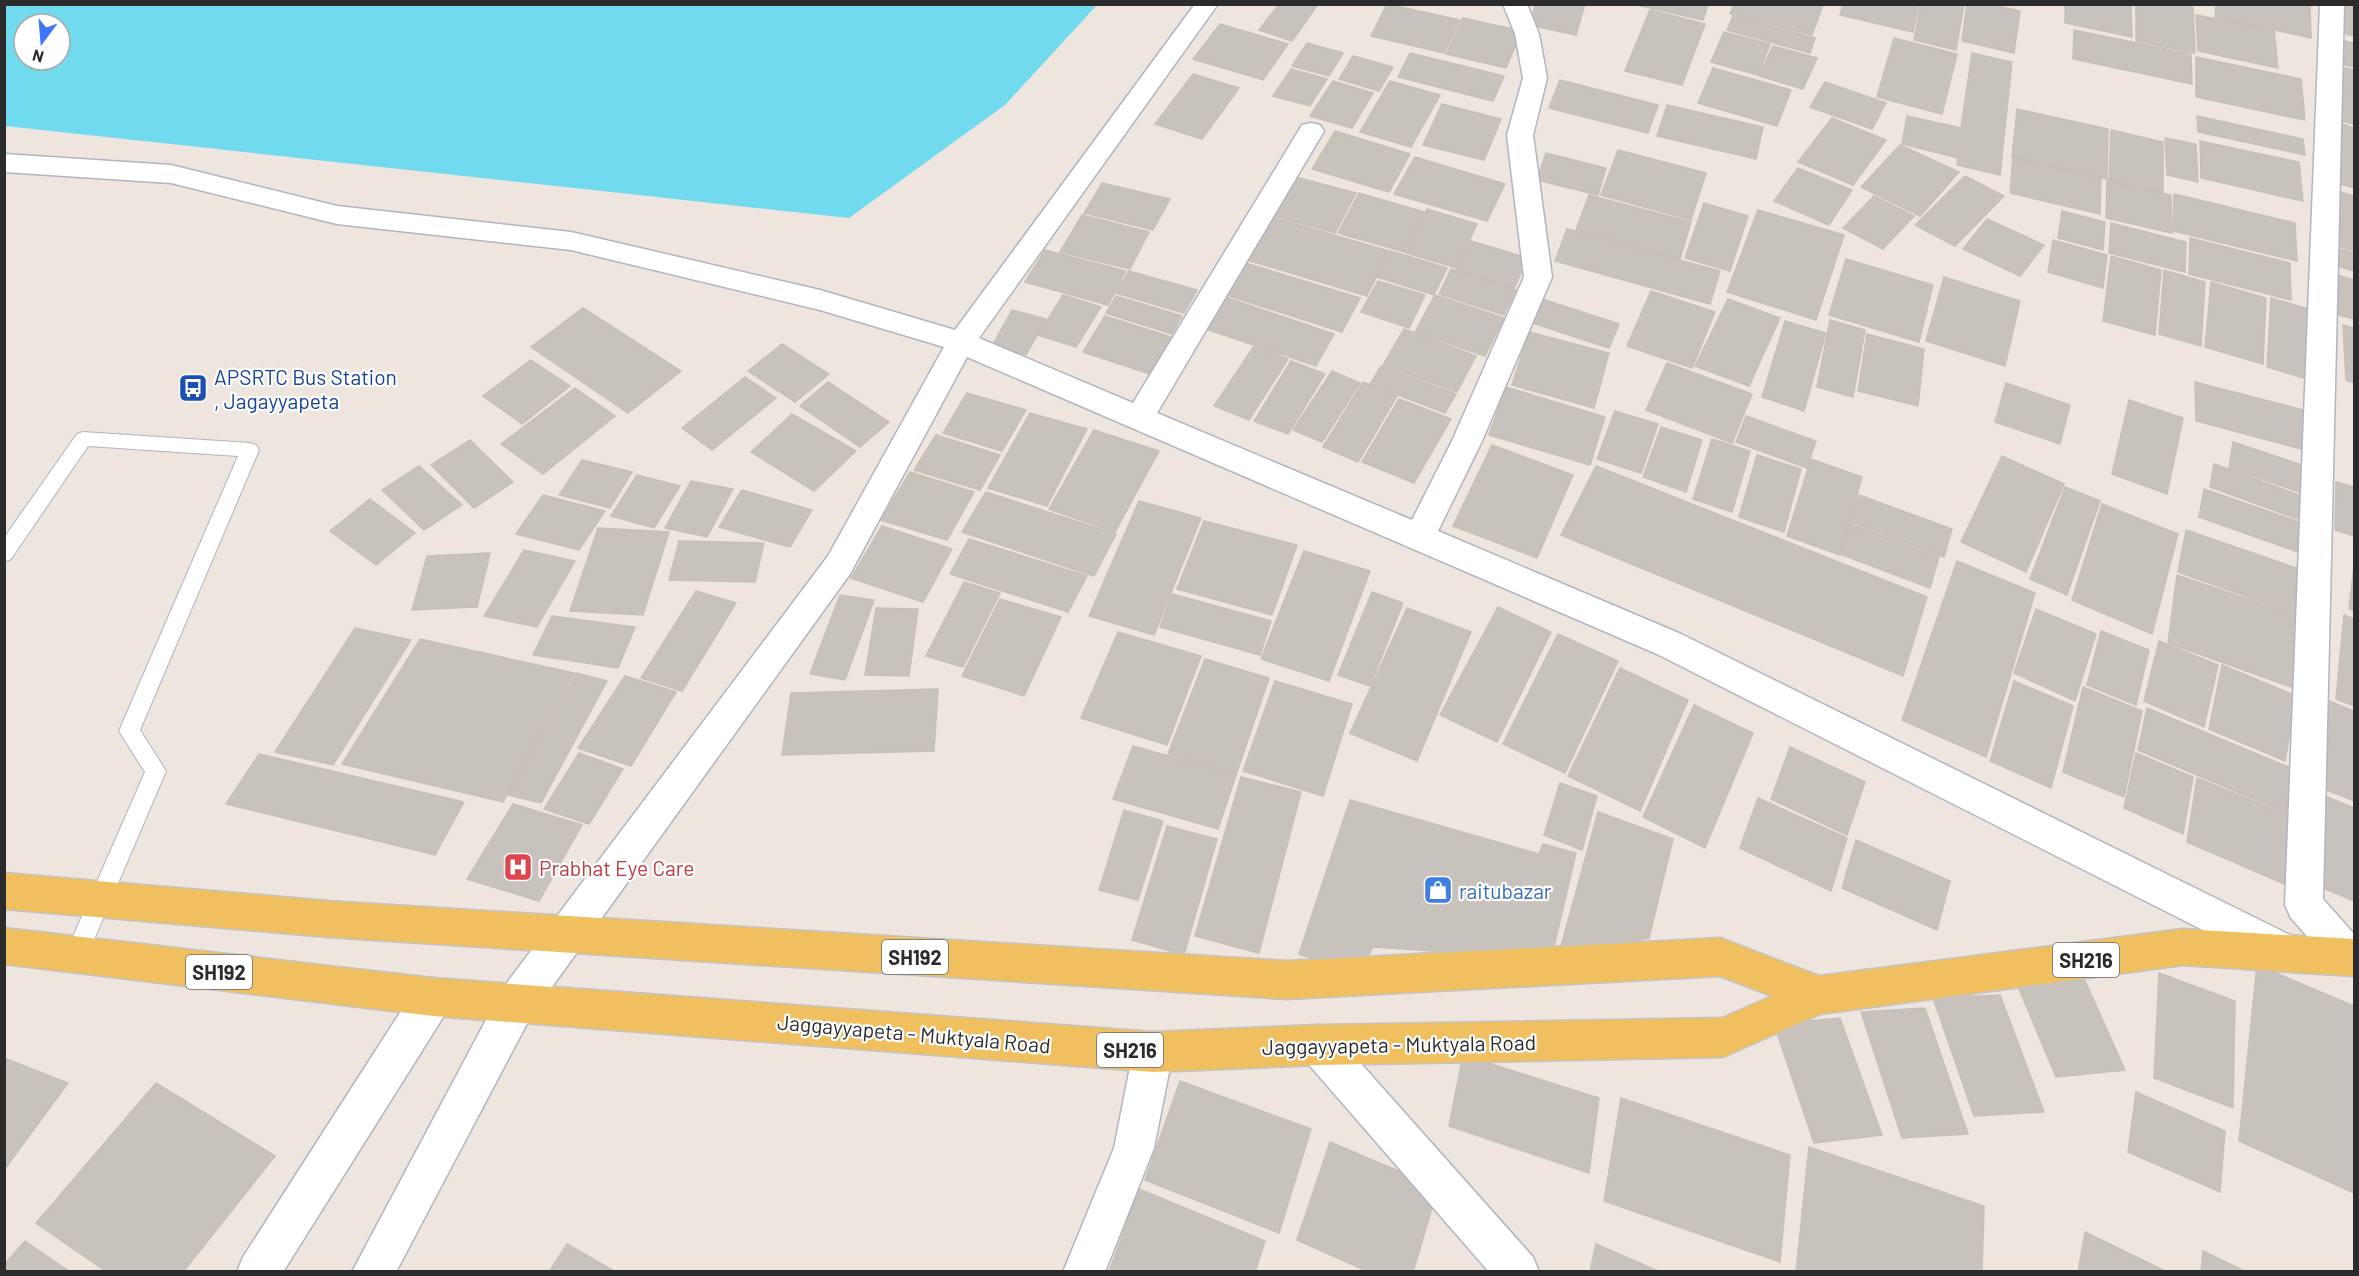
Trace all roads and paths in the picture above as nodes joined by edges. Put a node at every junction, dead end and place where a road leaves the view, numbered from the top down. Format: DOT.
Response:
graph roads {
  1 [pos="1207,4"];
  2 [pos="1515,4"];
  3 [pos="2332,4"];
  4 [pos="1311,131"];
  5 [pos="4,163"];
  6 [pos="961,342"];
  7 [pos="1139,418"];
  8 [pos="1419,537"];
  9 [pos="4,554"];
  10 [pos="4,891"];
  11 [pos="100,900"];
  12 [pos="566,935"];
  13 [pos="4,946"];
  14 [pos="2287,952"];
  15 [pos="76,955"];
  16 [pos="2352,957"];
  17 [pos="1819,995"];
  18 [pos="433,997"];
  19 [pos="517,1002"];
  20 [pos="1318,1045"];
  21 [pos="1153,1052"];
  22 [pos="258,1272"];
  23 [pos="373,1272"];
  24 [pos="1084,1272"];
  25 [pos="1518,1272"];
  1 -- 6 [label="street"];
  2 -- 8 [label="street"];
  3 -- 16 [label="street"];
  4 -- 7 [label="street"];
  5 -- 6 [label="street"];
  6 -- 7 [label="street"];
  6 -- 12 [label="street"];
  7 -- 8 [label="street"];
  8 -- 14 [label="street"];
  9 -- 11 [label="lane"];
  10 -- 11 [label="main road, SH192"];
  11 -- 12 [label="main road, SH192"];
  11 -- 15 [label="lane"];
  12 -- 17 [label="main road, SH192"];
  12 -- 19 [label="street"];
  13 -- 15 [label="main road, SH192"];
  14 -- 16 [label="main road, Jaggayyapeta - Muktyala Road / SH216"];
  14 -- 17 [label="main road, Jaggayyapeta - Muktyala Road / SH216"];
  15 -- 18 [label="main road, SH192"];
  17 -- 20 [label="main road, Jaggayyapeta - Muktyala Road / SH216"];
  18 -- 19 [label="main road, Jaggayyapeta - Muktyala Road / SH216"];
  18 -- 22 [label="street"];
  19 -- 21 [label="main road, Jaggayyapeta - Muktyala Road / SH216"];
  19 -- 23 [label="street"];
  20 -- 21 [label="main road, Jaggayyapeta - Muktyala Road / SH216"];
  20 -- 25 [label="street"];
  21 -- 24 [label="street"];
}
